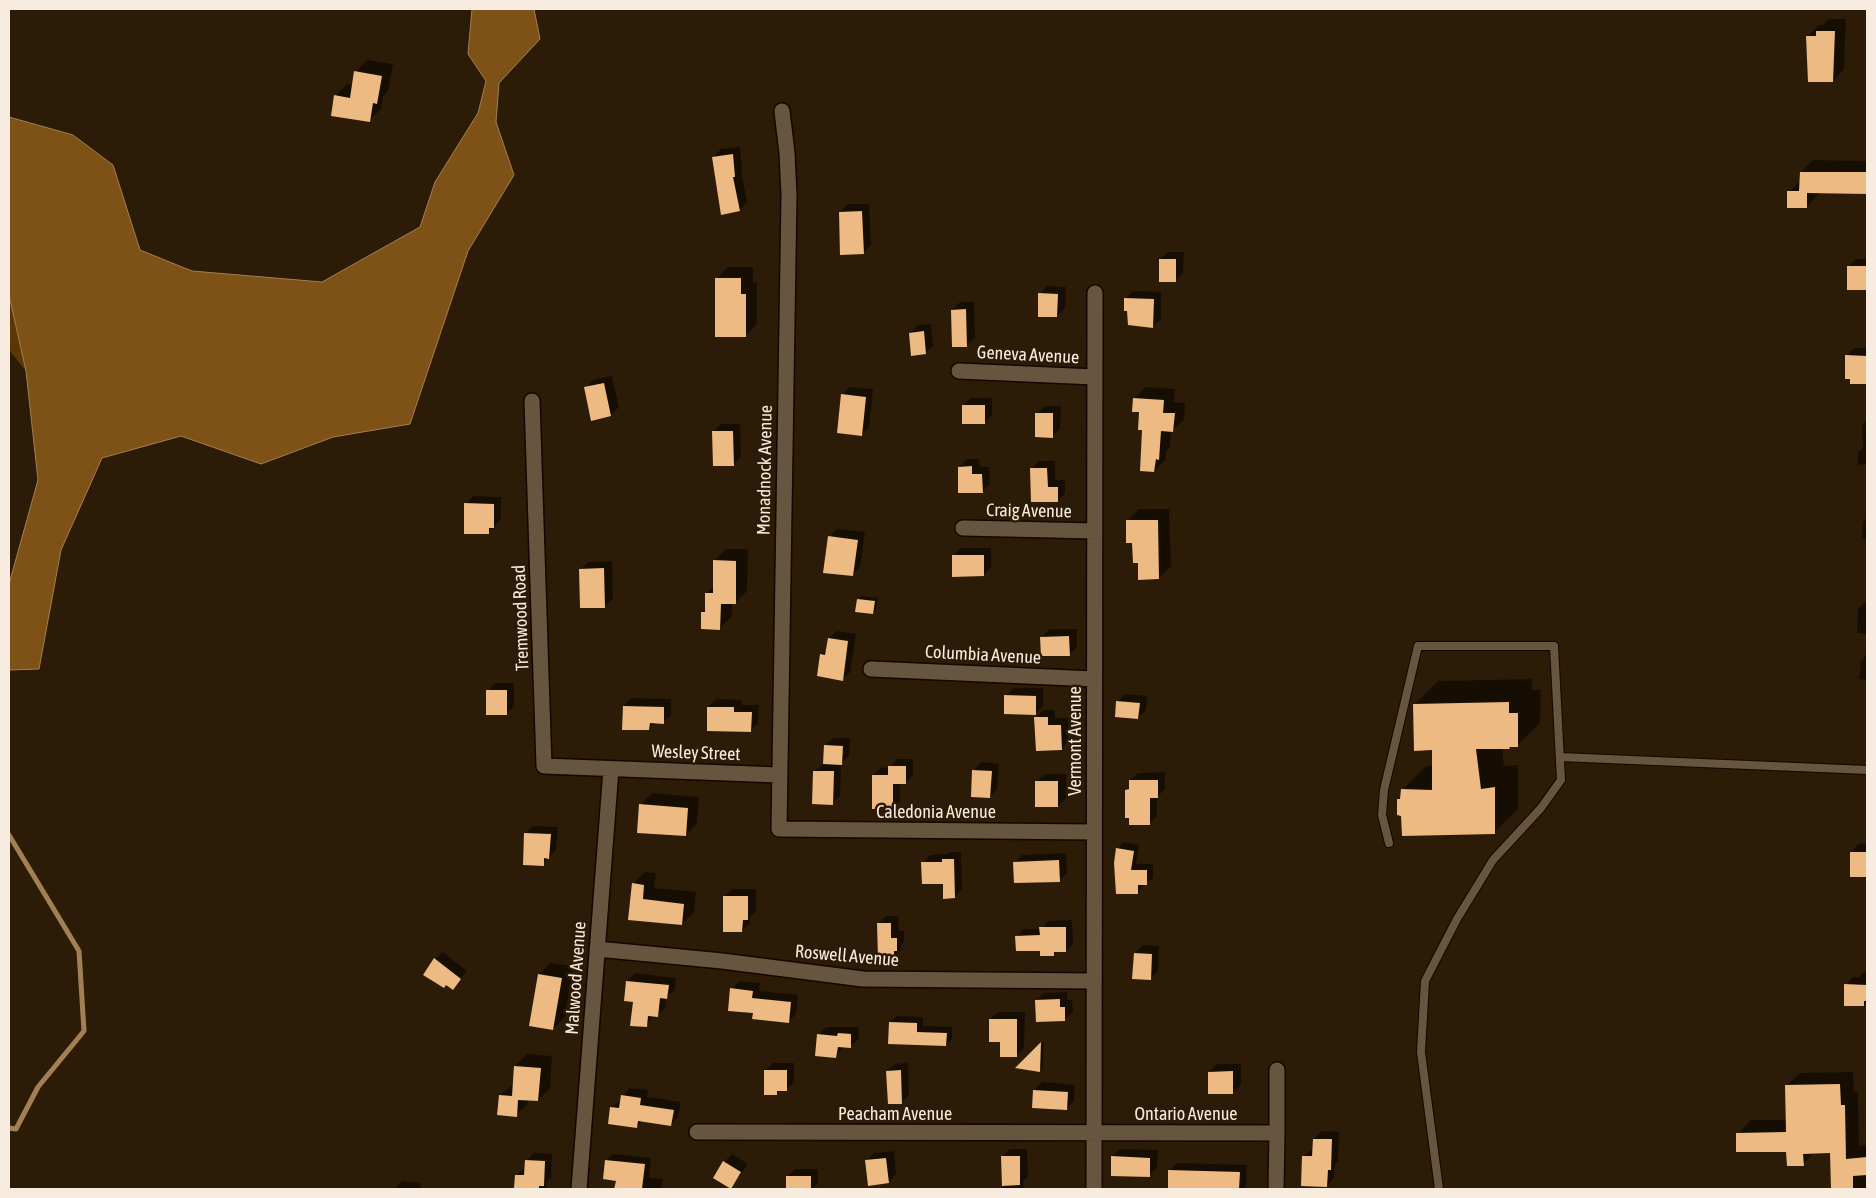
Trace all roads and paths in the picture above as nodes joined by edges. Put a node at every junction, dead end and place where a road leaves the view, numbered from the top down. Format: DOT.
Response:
graph roads {
  1 [pos="782,111"];
  2 [pos="1095,293"];
  3 [pos="959,371"];
  4 [pos="1095,378"];
  5 [pos="532,402"];
  6 [pos="963,528"];
  7 [pos="1095,531"];
  8 [pos="871,669"];
  9 [pos="1094,679"];
  10 [pos="1560,758"];
  11 [pos="611,769"];
  12 [pos="1867,770"];
  13 [pos="779,775"];
  14 [pos="779,829"];
  15 [pos="1094,832"];
  16 [pos="1389,843"];
  17 [pos="597,949"];
  18 [pos="1094,981"];
  19 [pos="1277,1070"];
  20 [pos="697,1132"];
  21 [pos="1094,1132"];
  22 [pos="1277,1133"];
  23 [pos="579,1189"];
  24 [pos="1094,1189"];
  25 [pos="1276,1189"];
  26 [pos="1439,1189"];
  1 -- 13 [label="street, Monadnock Avenue"];
  2 -- 4 [label="street, Vermont Avenue"];
  3 -- 4 [label="street, Geneva Avenue"];
  4 -- 7 [label="street, Vermont Avenue"];
  5 -- 11 [label="street, Tremwood Road"];
  6 -- 7 [label="street, Craig Avenue"];
  7 -- 9 [label="street, Vermont Avenue"];
  8 -- 9 [label="street, Columbia Avenue"];
  9 -- 15 [label="street, Vermont Avenue"];
  10 -- 12 [label="lane"];
  10 -- 16 [label="lane"];
  10 -- 26 [label="lane"];
  11 -- 13 [label="street, Wesley Street"];
  11 -- 17 [label="street, Malwood Avenue"];
  13 -- 14 [label="street, Monadnock Avenue"];
  14 -- 15 [label="street, Caledonia Avenue"];
  15 -- 18 [label="street, Vermont Avenue"];
  17 -- 18 [label="street, Roswell Avenue"];
  17 -- 23 [label="street, Malwood Avenue"];
  18 -- 21 [label="street, Vermont Avenue"];
  19 -- 22 [label="street"];
  20 -- 21 [label="street, Peacham Avenue"];
  21 -- 22 [label="street, Ontario Avenue"];
  21 -- 24 [label="street, Vermont Avenue"];
  22 -- 25 [label="street"];
}
